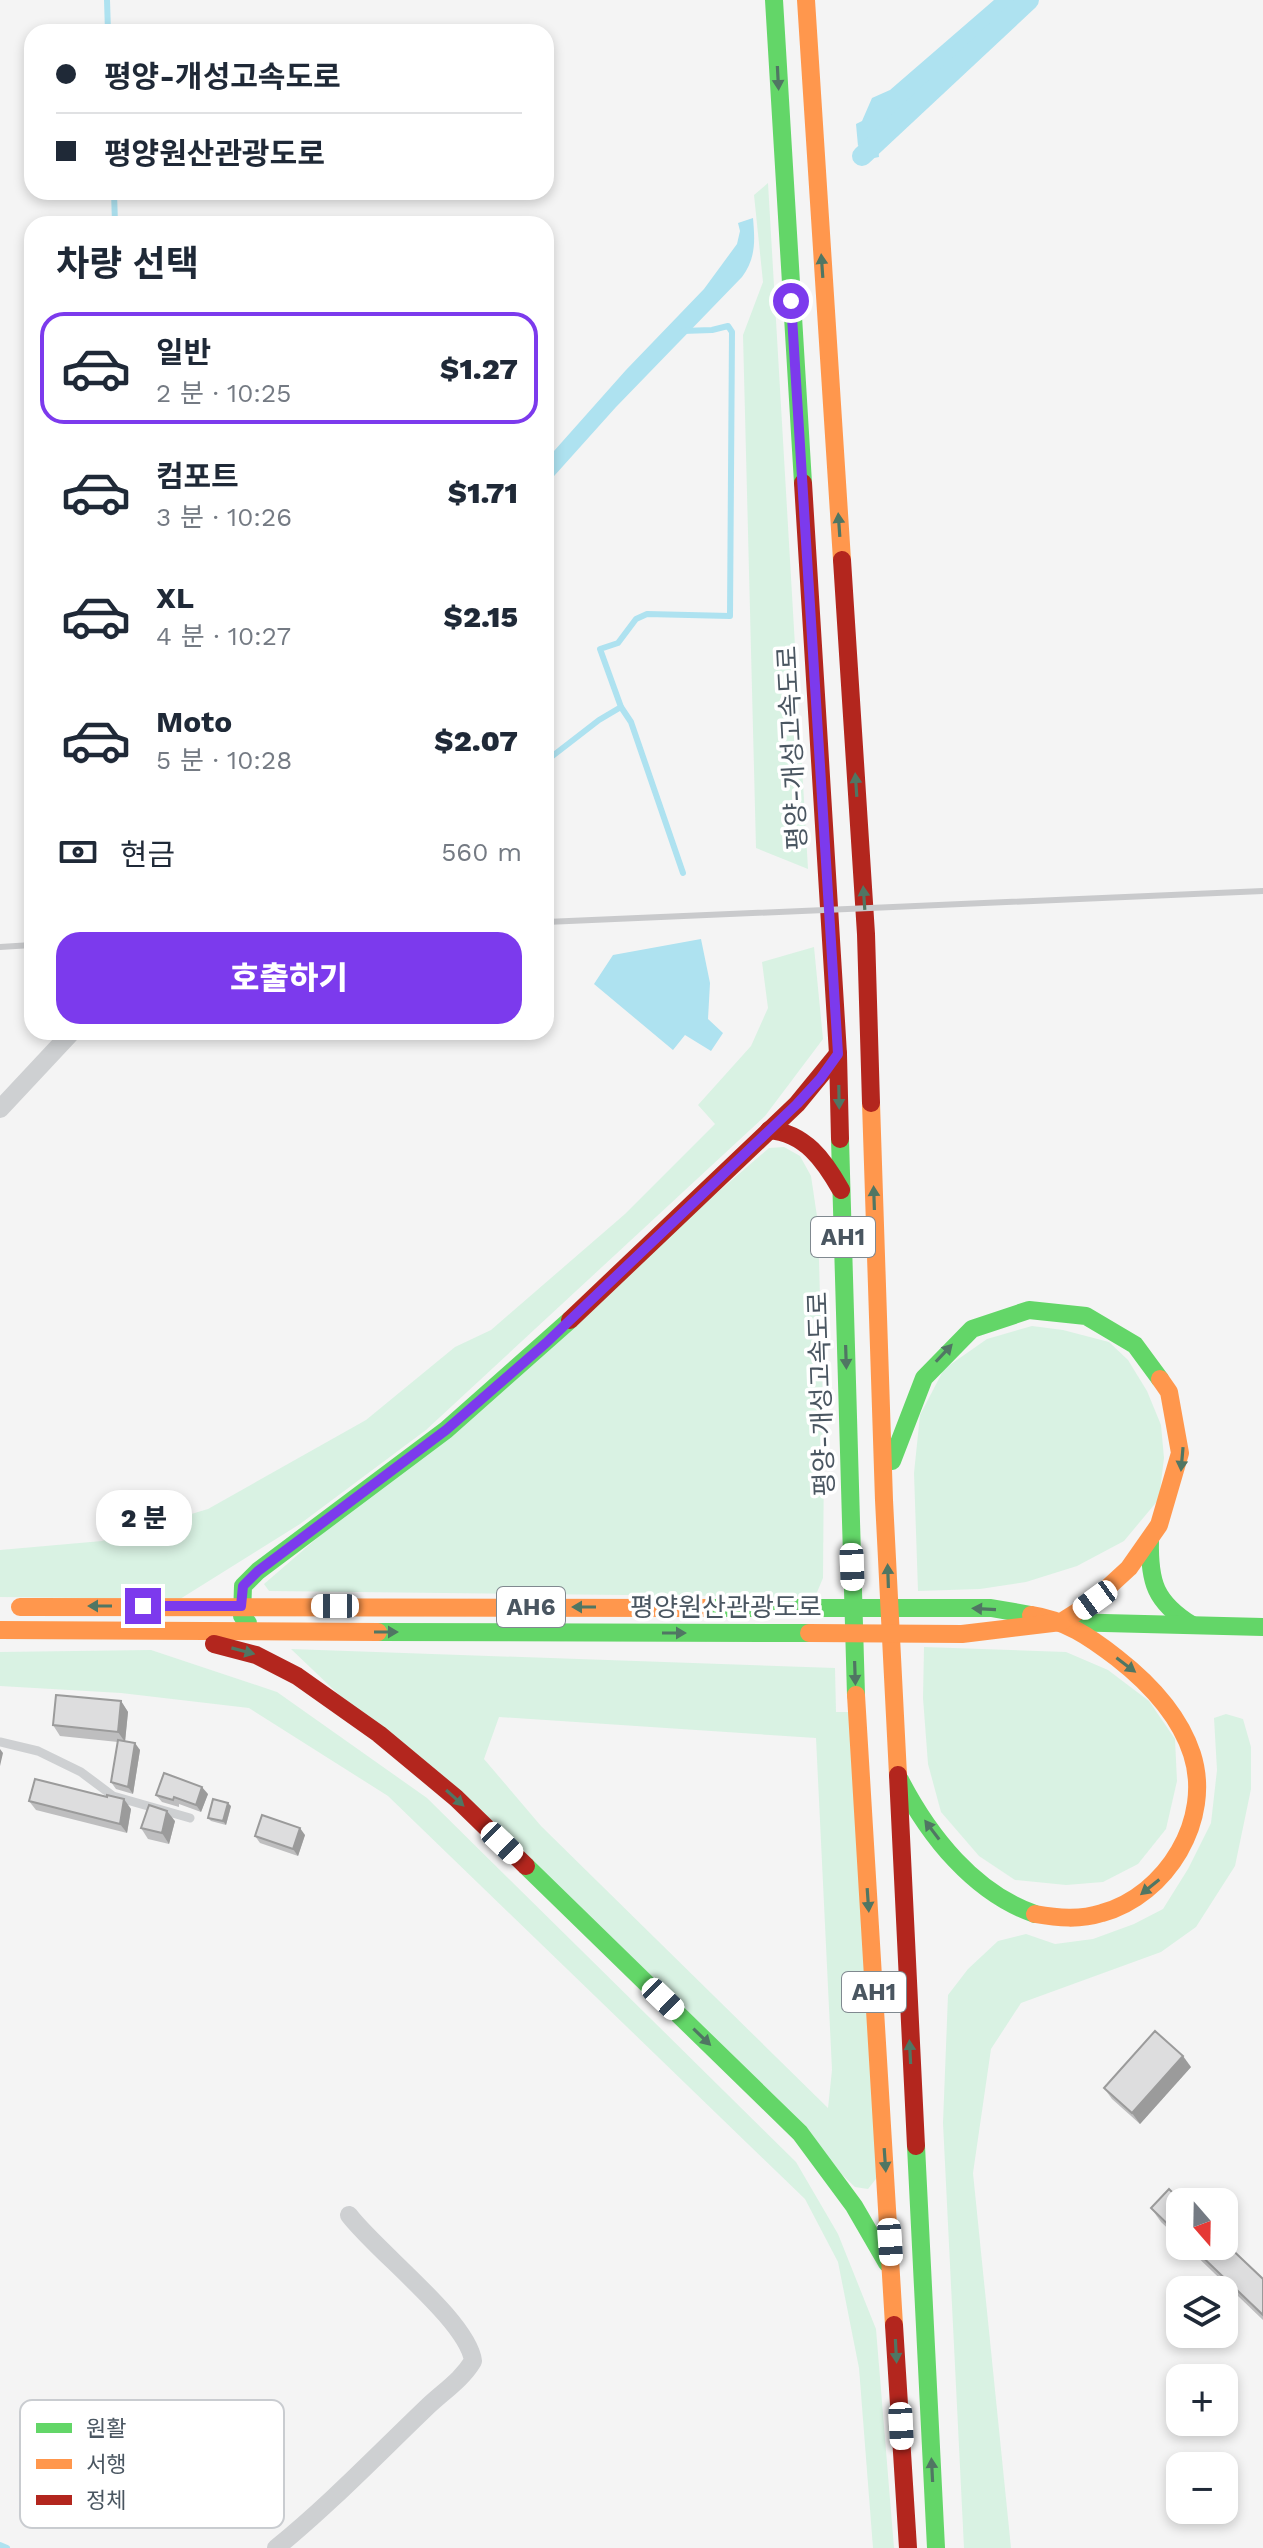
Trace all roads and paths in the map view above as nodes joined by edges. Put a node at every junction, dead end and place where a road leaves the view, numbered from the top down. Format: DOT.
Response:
graph roads {
  1 [pos="774,0"];
  2 [pos="806,0"];
  3 [pos="65,1040"];
  4 [pos="838,1054"];
  5 [pos="0,1109"];
  6 [pos="769,1130"];
  7 [pos="842,1191"];
  8 [pos="884,1500"];
  9 [pos="1150,1540"];
  10 [pos="241,1606"];
  11 [pos="0,1607"];
  12 [pos="1061,1622"];
  13 [pos="1192,1625"];
  14 [pos="1263,1627"];
  15 [pos="0,1630"];
  16 [pos="167,1631"];
  17 [pos="260,1632"];
  18 [pos="0,1742"];
  19 [pos="896,1772"];
  20 [pos="190,1818"];
  21 [pos="349,2215"];
  22 [pos="892,2273"];
  23 [pos="276,2548"];
  24 [pos="908,2548"];
  25 [pos="936,2548"];
  1 -- 4 [label="main road, 평양-개성고속도로 / AH1, one-way"];
  8 -- 2 [label="main road, AH1, one-way"];
  3 -- 5 [label="street"];
  4 -- 6 [label="main road"];
  4 -- 7 [label="main road, 평양-개성고속도로 / AH1, one-way"];
  6 -- 7 [label="main road"];
  6 -- 10 [label="main road"];
  7 -- 22 [label="main road, 평양-개성고속도로 / AH1, one-way"];
  8 -- 9 [label="main road, one-way"];
  19 -- 8 [label="main road, AH1, one-way"];
  9 -- 12 [label="main road"];
  9 -- 13 [label="main road"];
  10 -- 11 [label="main road, 평양원산관광도로 / AH6, one-way"];
  12 -- 10 [label="main road, 평양원산관광도로 / AH6, one-way"];
  10 -- 17 [label="main road"];
  12 -- 13 [label="main road"];
  17 -- 12 [label="main road, 평양원산관광도로 / AH6, one-way"];
  12 -- 19 [label="main road, one-way"];
  13 -- 14 [label="main road"];
  15 -- 16 [label="main road, 평양원산관광도로 / AH6"];
  16 -- 17 [label="main road, 평양원산관광도로 / AH6"];
  16 -- 22 [label="main road, one-way"];
  18 -- 20 [label="lane"];
  25 -- 19 [label="main road, AH1, one-way"];
  21 -- 23 [label="street"];
  22 -- 24 [label="main road, 평양-개성고속도로 / AH1, one-way"];
}
